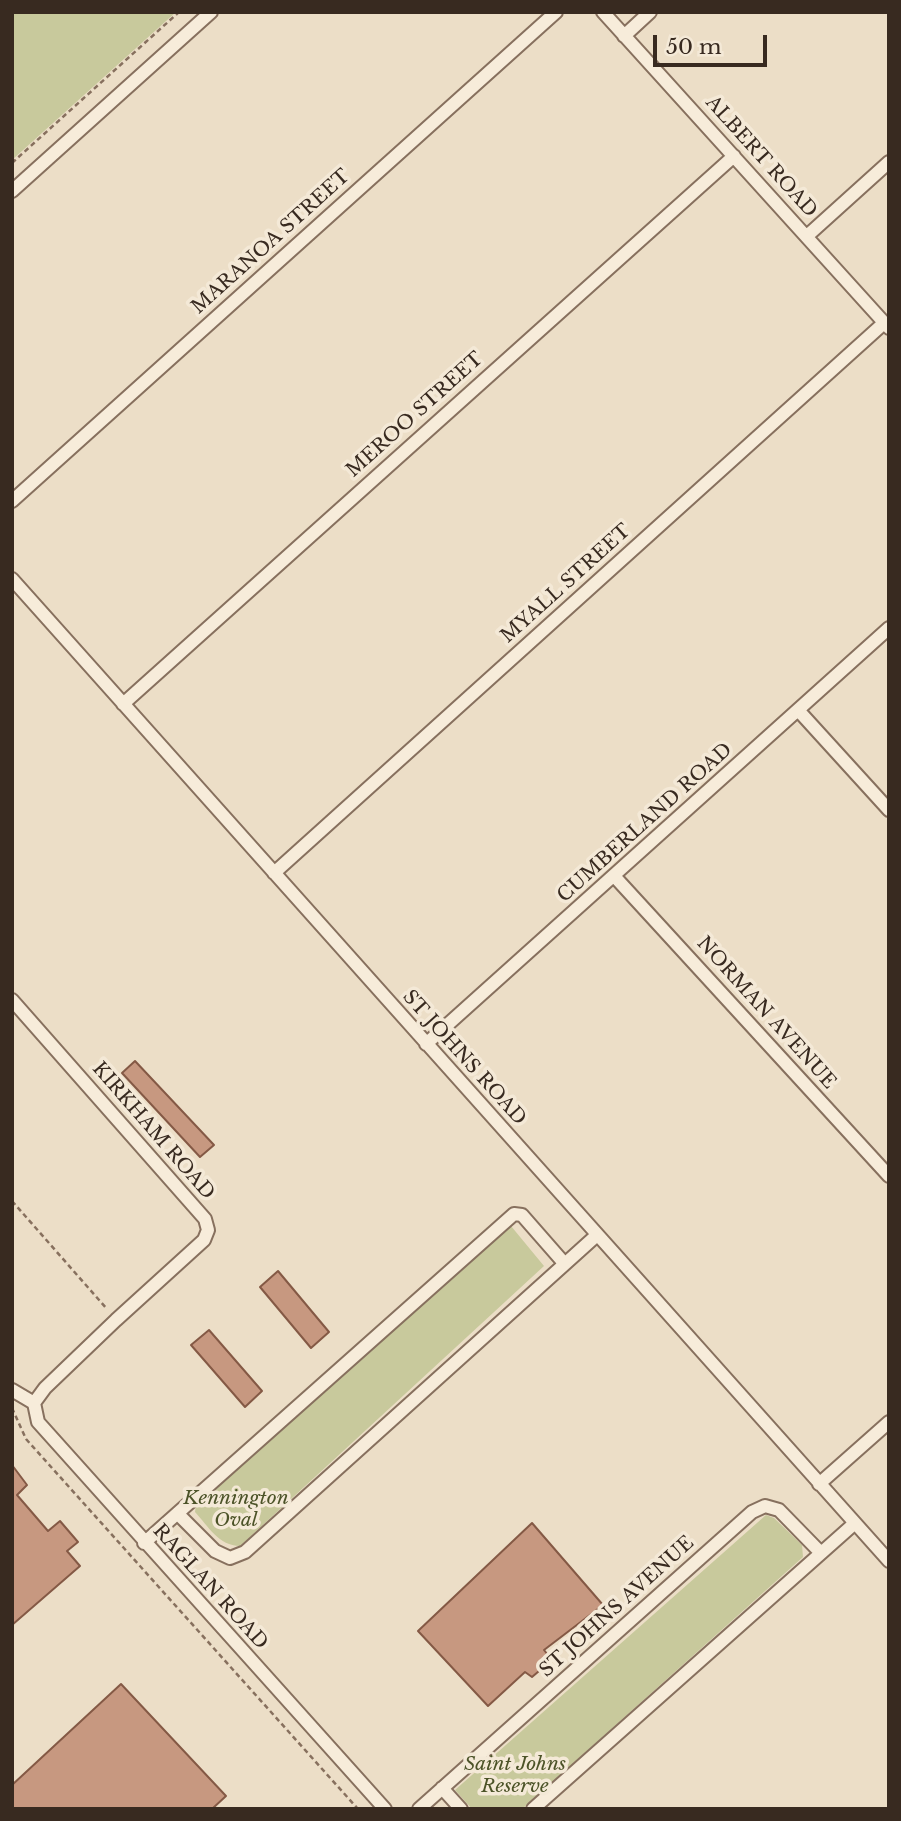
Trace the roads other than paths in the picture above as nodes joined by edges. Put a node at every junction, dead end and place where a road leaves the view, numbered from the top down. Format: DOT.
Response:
graph roads {
  1 [pos="211,12"];
  2 [pos="556,12"];
  3 [pos="603,12"];
  4 [pos="650,12"];
  5 [pos="624,36"];
  6 [pos="734,156"];
  7 [pos="889,162"];
  8 [pos="12,191"];
  9 [pos="807,236"];
  10 [pos="886,326"];
  11 [pos="12,501"];
  12 [pos="12,579"];
  13 [pos="889,628"];
  14 [pos="122,704"];
  15 [pos="798,710"];
  16 [pos="889,810"];
  17 [pos="274,873"];
  18 [pos="615,877"];
  19 [pos="12,1000"];
  20 [pos="426,1044"];
  21 [pos="889,1175"];
  22 [pos="597,1235"];
  23 [pos="564,1264"];
  24 [pos="12,1390"];
  25 [pos="34,1403"];
  26 [pos="889,1422"];
  27 [pos="819,1484"];
  28 [pos="178,1514"];
  29 [pos="855,1523"];
  30 [pos="144,1543"];
  31 [pos="820,1552"];
  32 [pos="889,1561"];
  33 [pos="442,1788"];
  34 [pos="385,1809"];
  35 [pos="419,1809"];
  36 [pos="461,1809"];
  37 [pos="533,1809"];
  1 -- 8 [label="street"];
  2 -- 11 [label="street, MARANOA STREET"];
  3 -- 5 [label="street, ALBERT ROAD"];
  4 -- 5 [label="street"];
  5 -- 6 [label="street, ALBERT ROAD"];
  6 -- 9 [label="street, ALBERT ROAD"];
  6 -- 14 [label="street, MEROO STREET"];
  7 -- 9 [label="street"];
  9 -- 10 [label="street, ALBERT ROAD"];
  10 -- 17 [label="street, MYALL STREET"];
  12 -- 14 [label="street, ST JOHNS ROAD"];
  13 -- 15 [label="street, CUMBERLAND ROAD"];
  14 -- 17 [label="street, ST JOHNS ROAD"];
  15 -- 16 [label="street"];
  15 -- 18 [label="street, CUMBERLAND ROAD"];
  17 -- 20 [label="street, ST JOHNS ROAD"];
  18 -- 20 [label="street, CUMBERLAND ROAD"];
  18 -- 21 [label="street, NORMAN AVENUE"];
  19 -- 25 [label="street, KIRKHAM ROAD"];
  20 -- 22 [label="street, ST JOHNS ROAD"];
  22 -- 23 [label="street"];
  22 -- 27 [label="street, ST JOHNS ROAD"];
  23 -- 28 [label="street"];
  23 -- 28 [label="street"];
  24 -- 25 [label="street"];
  25 -- 30 [label="street, RAGLAN ROAD"];
  26 -- 27 [label="street"];
  27 -- 29 [label="street, ST JOHNS ROAD"];
  28 -- 30 [label="street"];
  29 -- 31 [label="street"];
  29 -- 32 [label="street, ST JOHNS ROAD"];
  30 -- 34 [label="street, RAGLAN ROAD"];
  31 -- 33 [label="street, ST JOHNS AVENUE"];
  31 -- 37 [label="street"];
  33 -- 35 [label="street, ST JOHNS AVENUE"];
  33 -- 36 [label="street"];
}
